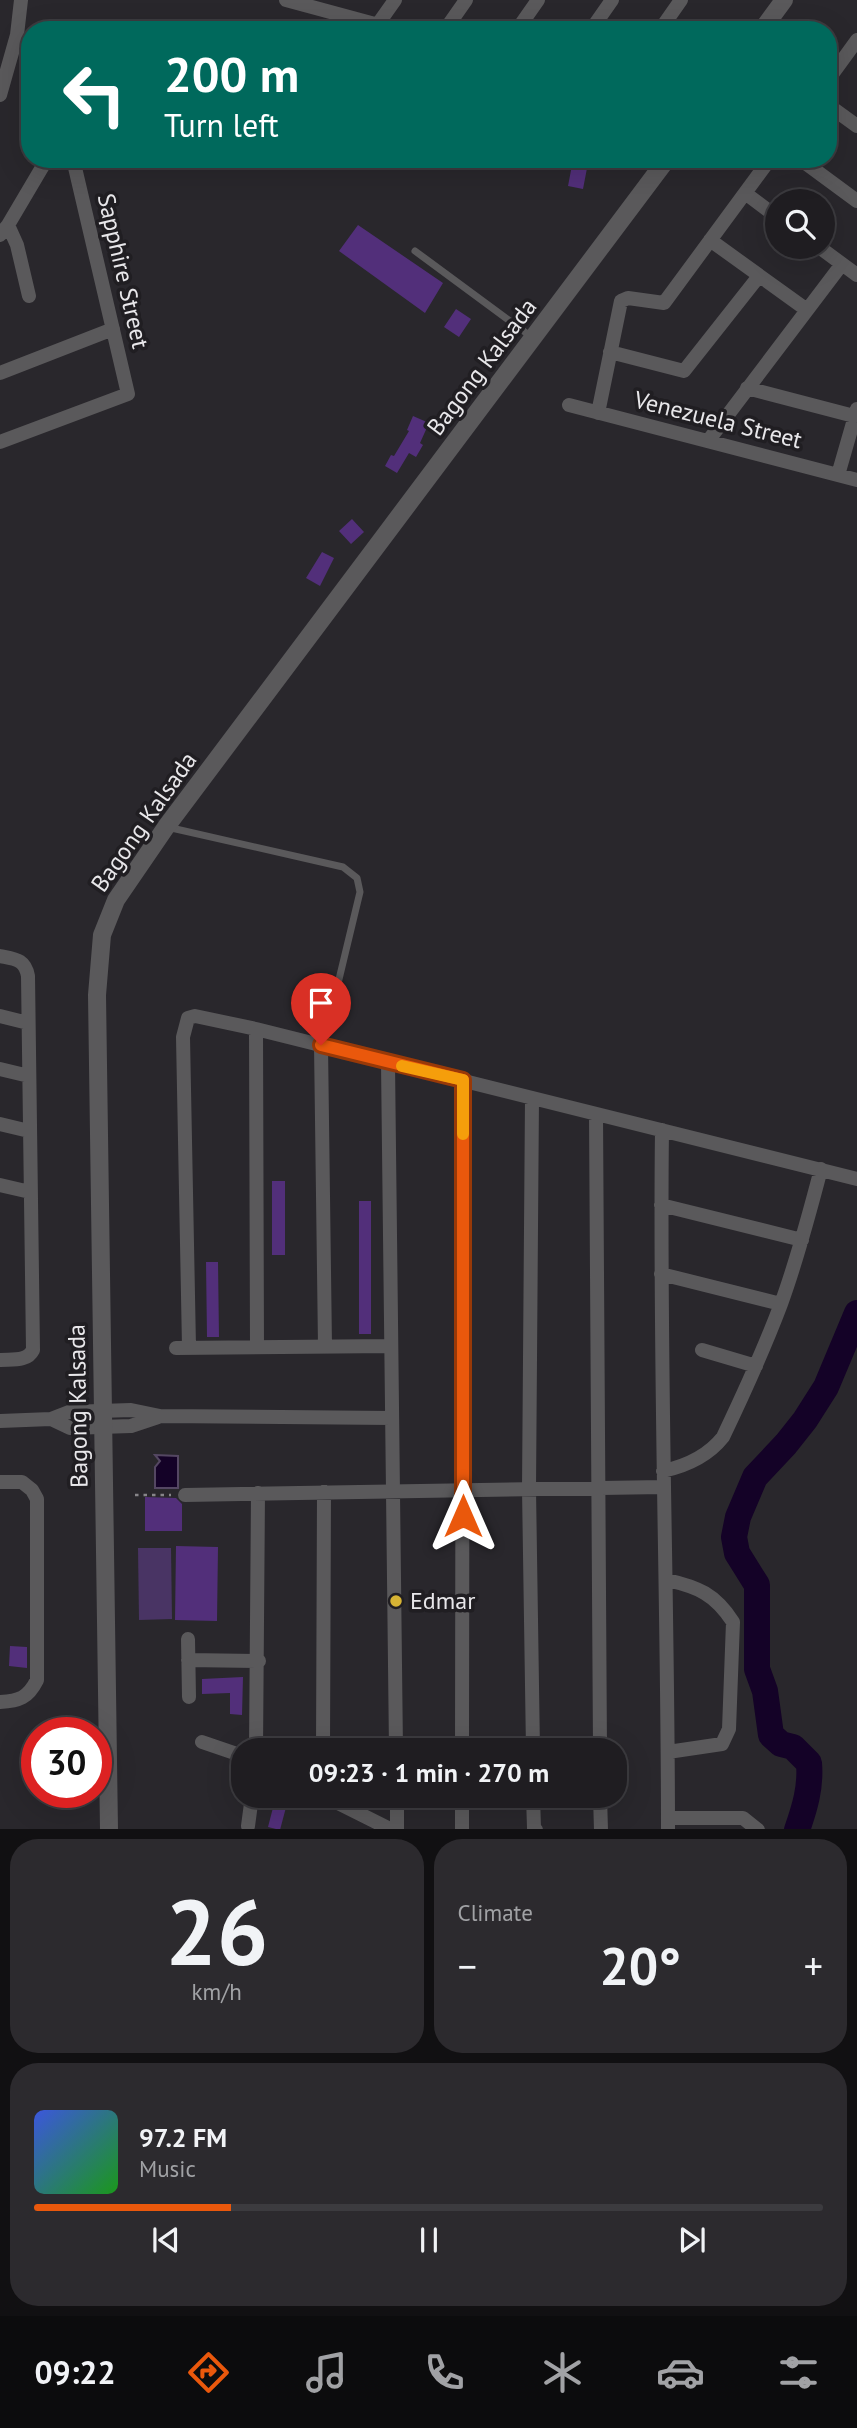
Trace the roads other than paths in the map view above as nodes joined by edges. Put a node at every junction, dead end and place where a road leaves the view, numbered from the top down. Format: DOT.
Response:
graph roads {
  1 [pos="21,0"];
  2 [pos="286,0"];
  3 [pos="395,0"];
  4 [pos="466,0"];
  5 [pos="538,0"];
  6 [pos="611,0"];
  7 [pos="681,0"];
  8 [pos="783,0"];
  9 [pos="316,4"];
  10 [pos="22,21"];
  11 [pos="369,21"];
  12 [pos="380,21"];
  13 [pos="452,21"];
  14 [pos="523,21"];
  15 [pos="597,21"];
  16 [pos="666,21"];
  17 [pos="768,21"];
  18 [pos="21,41"];
  19 [pos="855,48"];
  20 [pos="837,69"];
  21 [pos="0,95"];
  22 [pos="837,112"];
  23 [pos="857,126"];
  24 [pos="42,168"];
  25 [pos="75,168"];
  26 [pos="660,168"];
  27 [pos="764,168"];
  28 [pos="812,168"];
  29 [pos="745,193"];
  30 [pos="857,201"];
  31 [pos="765,208"];
  32 [pos="4,230"];
  33 [pos="710,240"];
  34 [pos="415,251"];
  35 [pos="835,259"];
  36 [pos="842,264"];
  37 [pos="759,275"];
  38 [pos="857,275"];
  39 [pos="29,296"];
  40 [pos="807,310"];
  41 [pos="113,329"];
  42 [pos="534,338"];
  43 [pos="610,352"];
  44 [pos="0,373"];
  45 [pos="747,388"];
  46 [pos="569,405"];
  47 [pos="856,412"];
  48 [pos="598,413"];
  49 [pos="708,441"];
  50 [pos="0,442"];
  51 [pos="838,474"];
  52 [pos="857,480"];
  53 [pos="166,827"];
  54 [pos="0,956"];
  55 [pos="334,1000"];
  56 [pos="0,1016"];
  57 [pos="28,1023"];
  58 [pos="256,1029"];
  59 [pos="321,1045"];
  60 [pos="388,1063"];
  61 [pos="0,1069"];
  62 [pos="29,1076"];
  63 [pos="463,1080"];
  64 [pos="532,1098"];
  65 [pos="596,1114"];
  66 [pos="0,1124"];
  67 [pos="662,1130"];
  68 [pos="29,1131"];
  69 [pos="821,1170"];
  70 [pos="857,1178"];
  71 [pos="0,1185"];
  72 [pos="30,1192"];
  73 [pos="661,1205"];
  74 [pos="802,1240"];
  75 [pos="662,1274"];
  76 [pos="781,1304"];
  77 [pos="325,1346"];
  78 [pos="391,1346"];
  79 [pos="257,1347"];
  80 [pos="702,1350"];
  81 [pos="0,1360"];
  82 [pos="756,1366"];
  83 [pos="392,1418"];
  84 [pos="102,1419"];
  85 [pos="0,1421"];
  86 [pos="663,1471"];
  87 [pos="0,1482"];
  88 [pos="663,1487"];
  89 [pos="597,1488"];
  90 [pos="529,1489"];
  91 [pos="463,1490"];
  92 [pos="393,1491"];
  93 [pos="324,1492"];
  94 [pos="258,1493"];
  95 [pos="185,1495"];
  96 [pos="667,1580"];
  97 [pos="188,1639"];
  98 [pos="188,1660"];
  99 [pos="259,1661"];
  100 [pos="189,1697"];
  101 [pos="0,1702"];
  102 [pos="256,1738"];
  103 [pos="323,1738"];
  104 [pos="396,1738"];
  105 [pos="462,1738"];
  106 [pos="533,1738"];
  107 [pos="600,1738"];
  108 [pos="202,1742"];
  109 [pos="231,1752"];
  110 [pos="668,1752"];
  111 [pos="250,1808"];
  112 [pos="349,1808"];
  113 [pos="397,1808"];
  114 [pos="462,1808"];
  115 [pos="533,1808"];
  116 [pos="600,1808"];
  117 [pos="668,1824"];
  118 [pos="248,1826"];
  119 [pos="109,1829"];
  120 [pos="392,1829"];
  121 [pos="397,1829"];
  122 [pos="462,1829"];
  123 [pos="536,1829"];
  124 [pos="601,1829"];
  125 [pos="758,1829"];
  1 -- 10 [label="street"];
  2 -- 9 [label="street"];
  3 -- 12 [label="street"];
  4 -- 13 [label="street"];
  5 -- 14 [label="street"];
  6 -- 15 [label="street"];
  7 -- 16 [label="street"];
  8 -- 17 [label="street"];
  9 -- 11 [label="street"];
  18 -- 21 [label="street"];
  19 -- 20 [label="street"];
  22 -- 23 [label="street"];
  24 -- 32 [label="street"];
  25 -- 41 [label="street, Sapphire Street"];
  26 -- 42 [label="street, Bagong Kalsada"];
  27 -- 29 [label="street"];
  28 -- 30 [label="street"];
  29 -- 31 [label="street"];
  29 -- 33 [label="street"];
  32 -- 39 [label="street"];
  33 -- 37 [label="street"];
  33 -- 43 [label="street"];
  34 -- 42 [label="lane"];
  35 -- 36 [label="street"];
  36 -- 38 [label="street"];
  36 -- 40 [label="street"];
  37 -- 40 [label="street"];
  37 -- 43 [label="street"];
  40 -- 45 [label="street"];
  41 -- 44 [label="street"];
  41 -- 50 [label="street, Sapphire Street"];
  42 -- 53 [label="street, Bagong Kalsada"];
  43 -- 48 [label="street"];
  45 -- 47 [label="street"];
  45 -- 49 [label="street"];
  46 -- 48 [label="street, Venezuela Street"];
  47 -- 51 [label="street"];
  48 -- 49 [label="street, Venezuela Street"];
  49 -- 51 [label="street, Venezuela Street"];
  51 -- 52 [label="street, Venezuela Street"];
  53 -- 55 [label="lane"];
  53 -- 84 [label="street, Bagong Kalsada"];
  54 -- 57 [label="street"];
  56 -- 57 [label="street"];
  57 -- 62 [label="street"];
  58 -- 59 [label="street"];
  58 -- 79 [label="street"];
  58 -- 79 [label="street"];
  59 -- 60 [label="street"];
  59 -- 77 [label="street"];
  60 -- 63 [label="street"];
  60 -- 78 [label="street"];
  61 -- 62 [label="street"];
  62 -- 68 [label="street"];
  63 -- 64 [label="street"];
  63 -- 91 [label="street"];
  64 -- 65 [label="street"];
  64 -- 90 [label="street"];
  65 -- 67 [label="street"];
  65 -- 89 [label="street"];
  66 -- 68 [label="street"];
  67 -- 69 [label="street"];
  67 -- 73 [label="street"];
  68 -- 72 [label="street"];
  69 -- 70 [label="street"];
  69 -- 74 [label="street"];
  71 -- 72 [label="street"];
  72 -- 81 [label="street"];
  73 -- 74 [label="street"];
  73 -- 75 [label="street"];
  74 -- 76 [label="street"];
  75 -- 76 [label="street"];
  75 -- 86 [label="street"];
  76 -- 82 [label="street"];
  77 -- 78 [label="street"];
  77 -- 79 [label="street"];
  78 -- 83 [label="street"];
  80 -- 82 [label="street"];
  82 -- 86 [label="street"];
  83 -- 84 [label="street"];
  83 -- 92 [label="street"];
  84 -- 85 [label="street"];
  84 -- 119 [label="street, Bagong Kalsada"];
  86 -- 88 [label="street"];
  87 -- 101 [label="street"];
  88 -- 89 [label="street"];
  88 -- 96 [label="street"];
  89 -- 90 [label="street"];
  89 -- 107 [label="street"];
  90 -- 91 [label="street"];
  90 -- 106 [label="street"];
  91 -- 92 [label="street"];
  91 -- 105 [label="street"];
  92 -- 93 [label="street"];
  92 -- 104 [label="street"];
  93 -- 94 [label="street"];
  93 -- 103 [label="street"];
  94 -- 95 [label="street"];
  94 -- 99 [label="street"];
  96 -- 110 [label="street"];
  96 -- 110 [label="street"];
  97 -- 98 [label="street"];
  98 -- 99 [label="street"];
  98 -- 100 [label="street"];
  99 -- 102 [label="street"];
  108 -- 109 [label="street"];
  110 -- 117 [label="street"];
  111 -- 118 [label="street"];
  112 -- 120 [label="street"];
  113 -- 121 [label="street"];
  114 -- 122 [label="street"];
  115 -- 123 [label="street"];
  116 -- 124 [label="street"];
  117 -- 125 [label="street"];
}
